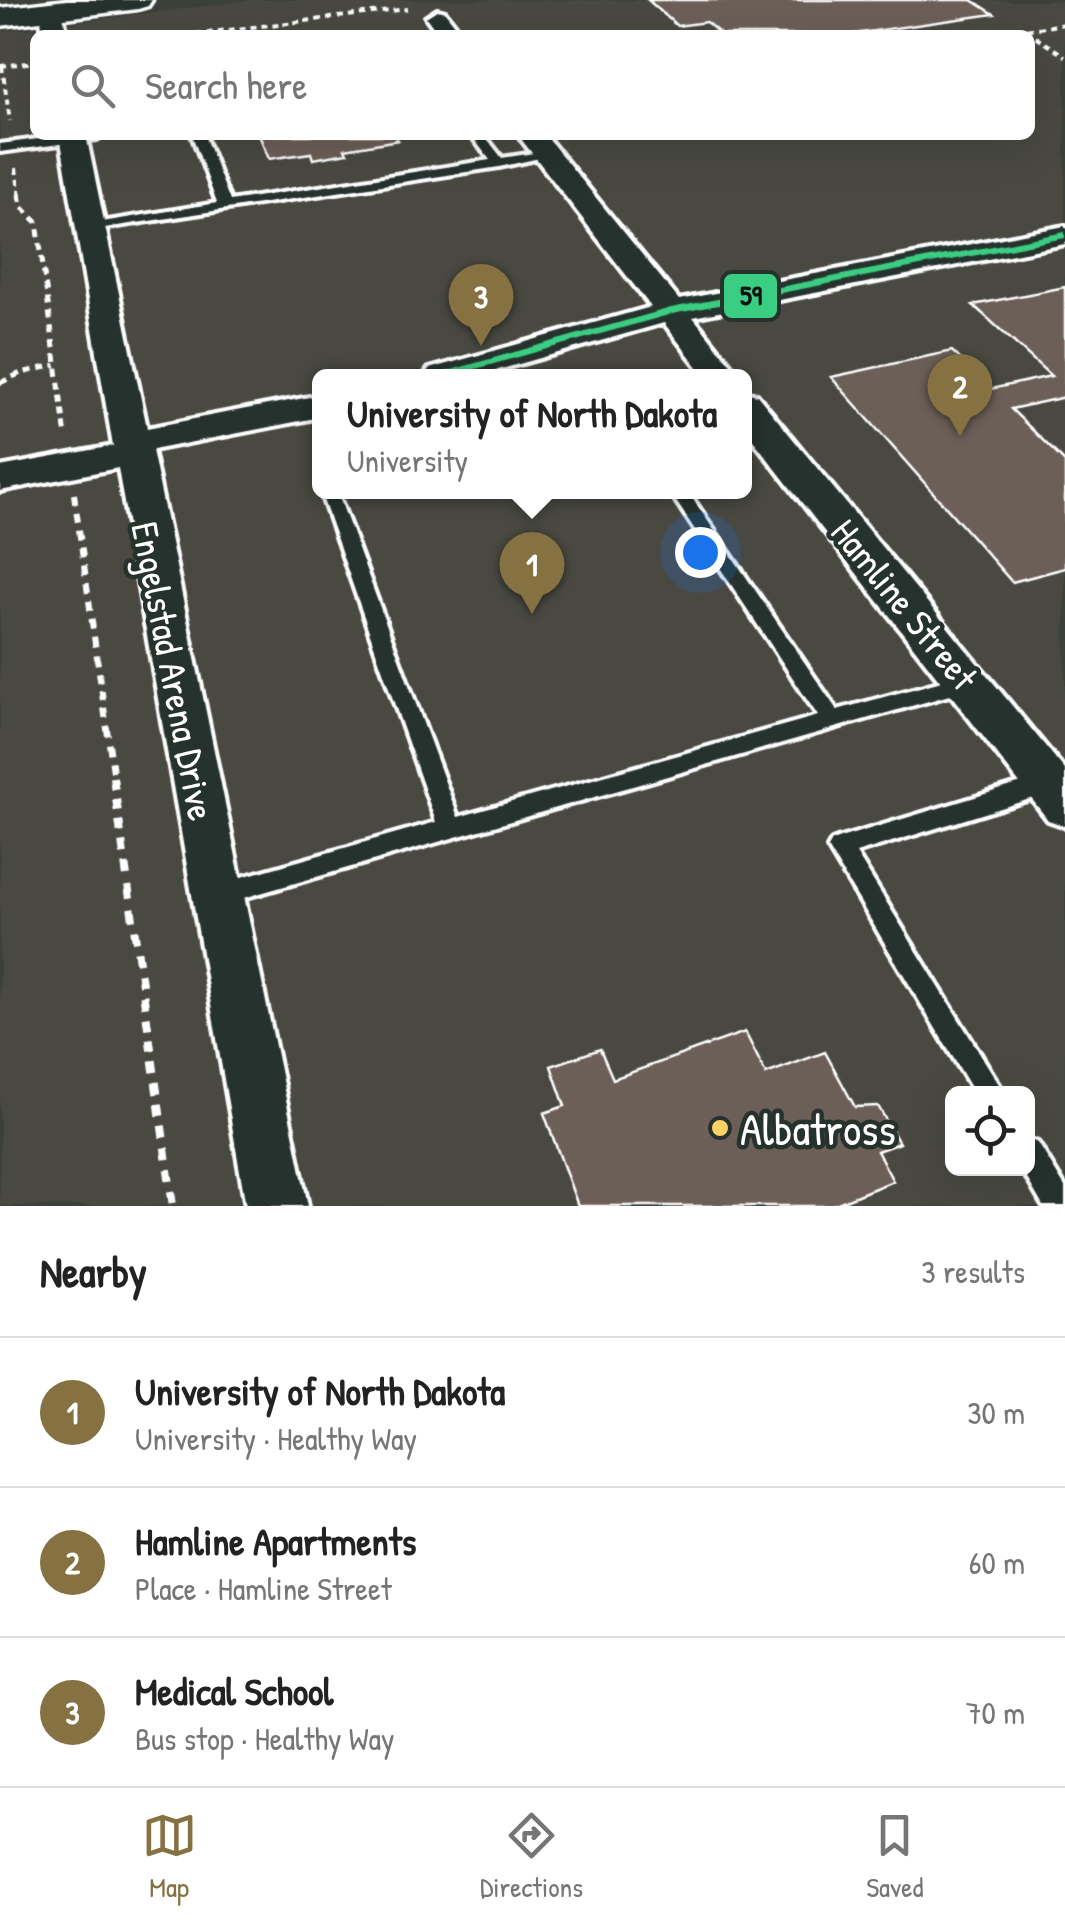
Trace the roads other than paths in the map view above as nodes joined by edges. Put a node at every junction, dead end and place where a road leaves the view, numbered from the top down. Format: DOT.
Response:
graph roads {
  1 [pos="138,0"];
  2 [pos="53,15"];
  3 [pos="0,17"];
  4 [pos="55,140"];
  5 [pos="82,140"];
  6 [pos="200,140"];
  7 [pos="480,140"];
  8 [pos="539,145"];
  9 [pos="7,147"];
  10 [pos="499,163"];
  11 [pos="225,206"];
  12 [pos="90,228"];
  13 [pos="1065,235"];
  14 [pos="671,311"];
  15 [pos="466,369"];
  16 [pos="717,369"];
  17 [pos="312,408"];
  18 [pos="752,413"];
  19 [pos="130,443"];
  20 [pos="68,455"];
  21 [pos="0,457"];
  22 [pos="0,479"];
  23 [pos="331,499"];
  24 [pos="684,499"];
  25 [pos="967,682"];
  26 [pos="832,720"];
  27 [pos="1056,795"];
  28 [pos="450,828"];
  29 [pos="217,894"];
  30 [pos="986,1086"];
  31 [pos="1035,1165"];
  32 [pos="277,1206"];
  33 [pos="1060,1206"];
  1 -- 2 [label="highway"];
  2 -- 3 [label="highway"];
  4 -- 9 [label="lane"];
  5 -- 12 [label="street, Engelstad Arena Drive"];
  6 -- 11 [label="lane"];
  7 -- 10 [label="lane"];
  8 -- 10 [label="lane"];
  8 -- 14 [label="street"];
  10 -- 11 [label="lane"];
  11 -- 12 [label="lane"];
  12 -- 19 [label="street, Engelstad Arena Drive"];
  13 -- 14 [label="street"];
  14 -- 15 [label="street"];
  14 -- 16 [label="street"];
  17 -- 19 [label="street"];
  18 -- 25 [label="street, Hamline Street"];
  19 -- 20 [label="street"];
  19 -- 29 [label="street, Engelstad Arena Drive"];
  20 -- 21 [label="street"];
  20 -- 22 [label="street"];
  23 -- 28 [label="lane"];
  24 -- 26 [label="lane"];
  25 -- 26 [label="lane"];
  25 -- 27 [label="street, Hamline Street"];
  26 -- 28 [label="lane"];
  27 -- 30 [label="lane"];
  28 -- 29 [label="lane"];
  29 -- 32 [label="street, Engelstad Arena Drive"];
  31 -- 33 [label="lane"];
}
